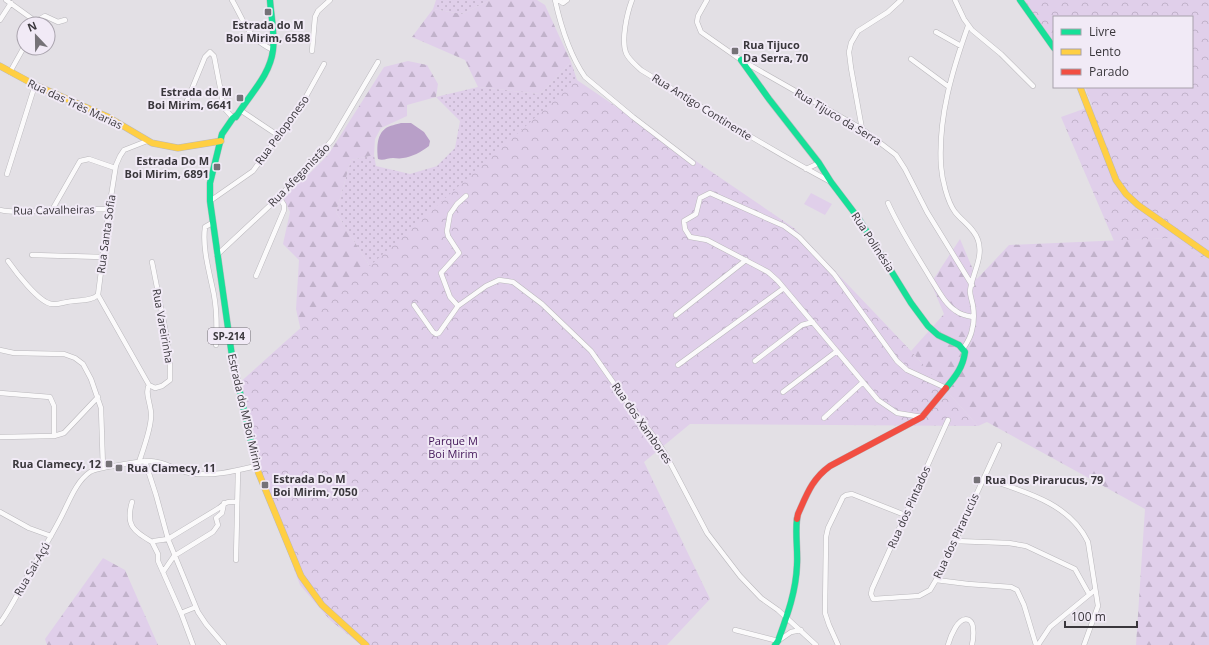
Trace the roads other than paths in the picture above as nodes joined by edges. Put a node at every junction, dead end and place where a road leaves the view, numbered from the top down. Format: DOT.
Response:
graph roads {
  1 [pos="232,0"];
  2 [pos="270,0"];
  3 [pos="330,0"];
  4 [pos="560,0"];
  5 [pos="632,0"];
  6 [pos="707,0"];
  7 [pos="901,0"];
  8 [pos="955,0"];
  9 [pos="1020,0"];
  10 [pos="9,1"];
  11 [pos="27,16"];
  12 [pos="0,20"];
  13 [pos="65,20"];
  14 [pos="56,21"];
  15 [pos="968,26"];
  16 [pos="936,32"];
  17 [pos="961,46"];
  18 [pos="1053,47"];
  19 [pos="274,50"];
  20 [pos="312,51"];
  21 [pos="19,56"];
  22 [pos="911,59"];
  23 [pos="741,60"];
  24 [pos="378,62"];
  25 [pos="324,64"];
  26 [pos="0,66"];
  27 [pos="10,72"];
  28 [pos="35,85"];
  29 [pos="1033,86"];
  30 [pos="949,87"];
  31 [pos="1080,88"];
  32 [pos="184,108"];
  33 [pos="237,114"];
  34 [pos="862,129"];
  35 [pos="279,136"];
  36 [pos="147,141"];
  37 [pos="220,144"];
  38 [pos="693,162"];
  39 [pos="819,163"];
  40 [pos="115,168"];
  41 [pos="806,169"];
  42 [pos="6,174"];
  43 [pos="831,182"];
  44 [pos="466,196"];
  45 [pos="279,197"];
  46 [pos="210,201"];
  47 [pos="888,203"];
  48 [pos="109,209"];
  49 [pos="0,210"];
  50 [pos="52,210"];
  51 [pos="212,223"];
  52 [pos="217,255"];
  53 [pos="1209,255"];
  54 [pos="32,256"];
  55 [pos="103,257"];
  56 [pos="746,260"];
  57 [pos="8,261"];
  58 [pos="152,262"];
  59 [pos="256,276"];
  60 [pos="972,285"];
  61 [pos="784,288"];
  62 [pos="98,295"];
  63 [pos="414,304"];
  64 [pos="458,306"];
  65 [pos="676,315"];
  66 [pos="973,317"];
  67 [pos="813,322"];
  68 [pos="216,345"];
  69 [pos="963,349"];
  70 [pos="0,350"];
  71 [pos="837,351"];
  72 [pos="755,361"];
  73 [pos="678,365"];
  74 [pos="863,382"];
  75 [pos="149,385"];
  76 [pos="946,388"];
  77 [pos="784,392"];
  78 [pos="0,393"];
  79 [pos="98,397"];
  80 [pos="922,416"];
  81 [pos="824,418"];
  82 [pos="948,420"];
  83 [pos="54,436"];
  84 [pos="0,437"];
  85 [pos="998,445"];
  86 [pos="145,461"];
  87 [pos="139,462"];
  88 [pos="256,466"];
  89 [pos="103,468"];
  90 [pos="238,470"];
  91 [pos="984,478"];
  92 [pos="132,502"];
  93 [pos="237,502"];
  94 [pos="224,503"];
  95 [pos="0,512"];
  96 [pos="905,515"];
  97 [pos="51,536"];
  98 [pos="168,539"];
  99 [pos="955,541"];
  100 [pos="152,542"];
  101 [pos="174,556"];
  102 [pos="236,560"];
  103 [pos="163,572"];
  104 [pos="936,580"];
  105 [pos="1095,590"];
  106 [pos="871,594"];
  107 [pos="1089,594"];
  108 [pos="196,606"];
  109 [pos="181,613"];
  110 [pos="787,618"];
  111 [pos="0,623"];
  112 [pos="735,630"];
  113 [pos="801,630"];
  114 [pos="777,643"];
  115 [pos="193,645"];
  116 [pos="224,645"];
  117 [pos="366,645"];
  118 [pos="816,645"];
  119 [pos="838,645"];
  120 [pos="948,645"];
  121 [pos="972,645"];
  122 [pos="1037,645"];
  123 [pos="1084,645"];
  1 -- 19 [label="street"];
  2 -- 19 [label="street, Estrada do M'Boi Mirim / SP-214"];
  3 -- 20 [label="street"];
  4 -- 38 [label="street"];
  5 -- 41 [label="street, Rua Antigo Continente"];
  6 -- 23 [label="street, Rua Tijuco da Serra"];
  7 -- 34 [label="street"];
  8 -- 15 [label="street"];
  9 -- 18 [label="street"];
  10 -- 11 [label="street"];
  10 -- 12 [label="street"];
  13 -- 14 [label="street"];
  15 -- 17 [label="street"];
  15 -- 29 [label="street"];
  16 -- 17 [label="street"];
  17 -- 30 [label="street"];
  19 -- 33 [label="street, Estrada do M'Boi Mirim / SP-214"];
  21 -- 27 [label="street"];
  22 -- 30 [label="street"];
  23 -- 34 [label="street, Rua Tijuco da Serra"];
  23 -- 39 [label="street, Rua Polinésia"];
  24 -- 45 [label="street, Rua Afeganistão"];
  25 -- 35 [label="street, Rua Peloponeso"];
  26 -- 27 [label="street, Rua das Três Marias"];
  27 -- 28 [label="street, Rua das Três Marias"];
  28 -- 36 [label="street, Rua das Três Marias"];
  28 -- 42 [label="street"];
  30 -- 60 [label="street"];
  31 -- 53 [label="street"];
  32 -- 33 [label="street"];
  33 -- 35 [label="street"];
  33 -- 37 [label="street, Estrada do M'Boi Mirim / SP-214"];
  34 -- 60 [label="street, Rua Tijuco da Serra"];
  35 -- 46 [label="street, Rua Peloponeso"];
  36 -- 37 [label="street, Rua das Três Marias"];
  36 -- 40 [label="street, Rua Santa Sofia"];
  37 -- 46 [label="street, Estrada do M'Boi Mirim / SP-214"];
  39 -- 41 [label="street"];
  39 -- 43 [label="street, Rua Polinésia"];
  40 -- 48 [label="street, Rua Santa Sofia"];
  40 -- 50 [label="street"];
  41 -- 43 [label="street, Rua Antigo Continente"];
  43 -- 69 [label="street, Rua Polinésia"];
  44 -- 64 [label="street"];
  45 -- 52 [label="street, Rua Afeganistão"];
  45 -- 59 [label="street"];
  46 -- 51 [label="street, Estrada do M'Boi Mirim / SP-214"];
  47 -- 66 [label="street"];
  48 -- 50 [label="street, Rua Cavalheiras"];
  48 -- 55 [label="street, Rua Santa Sofia"];
  49 -- 50 [label="street, Rua Cavalheiras"];
  51 -- 52 [label="street, Estrada do M'Boi Mirim / SP-214"];
  51 -- 68 [label="street"];
  52 -- 88 [label="street, Estrada do M'Boi Mirim / SP-214"];
  54 -- 55 [label="street"];
  55 -- 62 [label="street, Rua Santa Sofia"];
  56 -- 61 [label="street"];
  56 -- 65 [label="street"];
  56 -- 76 [label="street"];
  57 -- 62 [label="street"];
  58 -- 75 [label="street, Rua Vareirinha"];
  60 -- 66 [label="street"];
  61 -- 67 [label="street"];
  61 -- 73 [label="street"];
  62 -- 75 [label="street"];
  63 -- 64 [label="street"];
  64 -- 110 [label="street, Rua dos Xambores"];
  66 -- 69 [label="street"];
  67 -- 71 [label="street"];
  67 -- 72 [label="street"];
  69 -- 76 [label="street"];
  70 -- 79 [label="street"];
  71 -- 74 [label="street"];
  71 -- 77 [label="street"];
  74 -- 80 [label="street"];
  74 -- 81 [label="street"];
  75 -- 87 [label="street"];
  76 -- 80 [label="street"];
  78 -- 83 [label="street"];
  79 -- 83 [label="street"];
  79 -- 89 [label="street"];
  80 -- 110 [label="street"];
  82 -- 96 [label="street, Rua dos Pintados"];
  83 -- 84 [label="street"];
  85 -- 91 [label="street, Rua dos Pirarucús"];
  86 -- 87 [label="street, Rua Sai-Açú"];
  86 -- 90 [label="street"];
  86 -- 98 [label="street"];
  87 -- 89 [label="street, Rua Sai-Açú"];
  88 -- 90 [label="street"];
  88 -- 117 [label="street, Estrada do M'Boi Mirim / SP-214"];
  89 -- 97 [label="street, Rua Sai-Açú"];
  90 -- 93 [label="street"];
  91 -- 99 [label="street, Rua dos Pirarucús"];
  91 -- 105 [label="street"];
  92 -- 100 [label="street"];
  93 -- 94 [label="street"];
  93 -- 102 [label="street"];
  94 -- 98 [label="street"];
  94 -- 101 [label="street"];
  95 -- 97 [label="street"];
  96 -- 106 [label="street, Rua dos Pintados"];
  96 -- 119 [label="street"];
  97 -- 111 [label="street, Rua Sai-Açú"];
  98 -- 100 [label="street"];
  98 -- 101 [label="street"];
  99 -- 104 [label="street, Rua dos Pirarucús"];
  99 -- 107 [label="street"];
  100 -- 103 [label="street"];
  101 -- 103 [label="street"];
  101 -- 108 [label="street"];
  103 -- 109 [label="street"];
  104 -- 106 [label="street, Rua dos Pirarucús"];
  104 -- 122 [label="street"];
  105 -- 107 [label="street"];
  105 -- 123 [label="street"];
  107 -- 122 [label="street"];
  108 -- 109 [label="street"];
  108 -- 116 [label="street"];
  109 -- 115 [label="street"];
  110 -- 113 [label="street, Rua dos Xambores"];
  110 -- 114 [label="street"];
  112 -- 114 [label="street"];
  113 -- 114 [label="street"];
  113 -- 118 [label="street, Rua dos Xambores"];
  120 -- 121 [label="street"];
}
